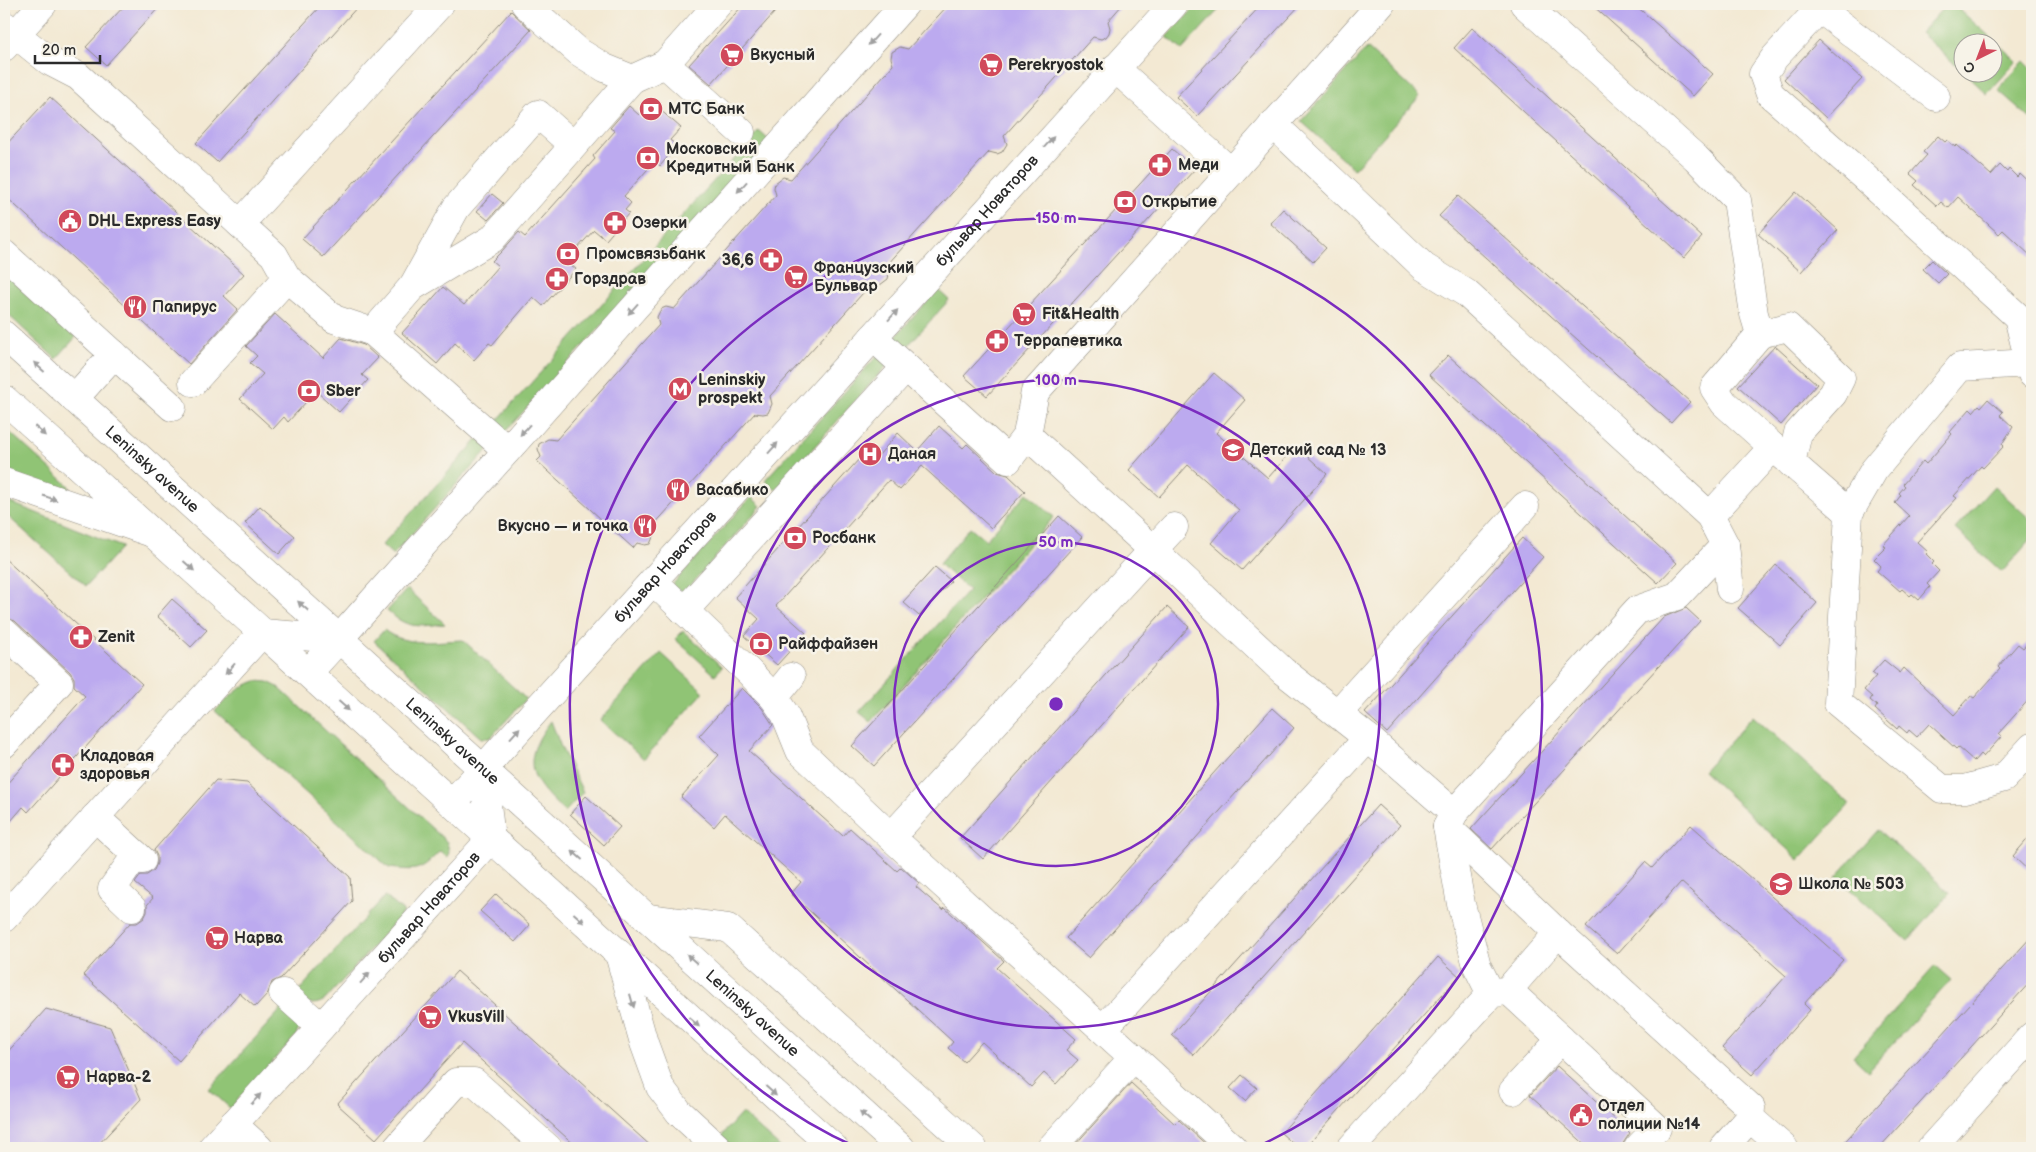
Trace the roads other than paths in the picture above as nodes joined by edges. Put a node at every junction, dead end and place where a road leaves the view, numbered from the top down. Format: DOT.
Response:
graph roads {
  1 [pos="43,4"];
  2 [pos="440,4"];
  3 [pos="525,4"];
  4 [pos="718,4"];
  5 [pos="906,4"];
  6 [pos="1174,4"];
  7 [pos="1381,4"];
  8 [pos="1524,4"];
  9 [pos="1822,6"];
  10 [pos="7,36"];
  11 [pos="665,64"];
  12 [pos="1115,68"];
  13 [pos="632,79"];
  14 [pos="1936,97"];
  15 [pos="1273,124"];
  16 [pos="741,132"];
  17 [pos="573,145"];
  18 [pos="1231,172"];
  19 [pos="240,224"];
  20 [pos="4,254"];
  21 [pos="287,278"];
  22 [pos="412,287"];
  23 [pos="2025,315"];
  24 [pos="373,332"];
  25 [pos="1760,334"];
  26 [pos="4,335"];
  27 [pos="873,337"];
  28 [pos="114,354"];
  29 [pos="906,367"];
  30 [pos="2031,368"];
  31 [pos="193,382"];
  32 [pos="4,398"];
  33 [pos="74,399"];
  34 [pos="172,407"];
  35 [pos="1027,435"];
  36 [pos="507,450"];
  37 [pos="1782,455"];
  38 [pos="747,477"];
  39 [pos="4,482"];
  40 [pos="780,506"];
  41 [pos="1525,506"];
  42 [pos="1849,513"];
  43 [pos="1710,516"];
  44 [pos="1174,527"];
  45 [pos="152,533"];
  46 [pos="1725,545"];
  47 [pos="1153,550"];
  48 [pos="653,581"];
  49 [pos="1730,588"];
  50 [pos="684,611"];
  51 [pos="4,632"];
  52 [pos="262,632"];
  53 [pos="339,639"];
  54 [pos="308,673"];
  55 [pos="791,677"];
  56 [pos="774,698"];
  57 [pos="1338,713"];
  58 [pos="1368,738"];
  59 [pos="4,744"];
  60 [pos="2032,746"];
  61 [pos="483,769"];
  62 [pos="452,804"];
  63 [pos="95,817"];
  64 [pos="1450,820"];
  65 [pos="891,836"];
  66 [pos="491,839"];
  67 [pos="10,900"];
  68 [pos="132,908"];
  69 [pos="646,918"];
  70 [pos="1558,933"];
  71 [pos="619,954"];
  72 [pos="1500,992"];
  73 [pos="283,993"];
  74 [pos="321,1027"];
  75 [pos="1103,1029"];
  76 [pos="2032,1036"];
  77 [pos="1561,1039"];
  78 [pos="1134,1057"];
  79 [pos="1513,1091"];
  80 [pos="1750,1118"];
  81 [pos="233,1124"];
  82 [pos="212,1148"];
  83 [pos="259,1148"];
  84 [pos="397,1148"];
  85 [pos="548,1148"];
  86 [pos="718,1148"];
  87 [pos="834,1148"];
  88 [pos="901,1148"];
  89 [pos="973,1148"];
  90 [pos="1051,1148"];
  91 [pos="1233,1148"];
  92 [pos="1351,1148"];
  93 [pos="1638,1148"];
  94 [pos="1723,1148"];
  95 [pos="1784,1148"];
  96 [pos="1931,1148"];
  1 -- 10 [label="street"];
  2 -- 19 [label="street"];
  3 -- 13 [label="street"];
  4 -- 11 [label="street"];
  5 -- 36 [label="street, one-way"];
  6 -- 12 [label="street, бульвар Новаторов"];
  7 -- 15 [label="street"];
  8 -- 25 [label="street"];
  9 -- 14 [label="street"];
  9 -- 23 [label="street"];
  10 -- 19 [label="street"];
  11 -- 13 [label="street"];
  11 -- 16 [label="street"];
  12 -- 18 [label="street"];
  27 -- 12 [label="street, бульвар Новаторов, one-way"];
  13 -- 17 [label="street"];
  15 -- 18 [label="street"];
  15 -- 43 [label="street"];
  17 -- 22 [label="street"];
  17 -- 22 [label="street"];
  18 -- 35 [label="street"];
  19 -- 21 [label="street"];
  20 -- 28 [label="street"];
  21 -- 24 [label="street"];
  21 -- 31 [label="street"];
  22 -- 24 [label="street"];
  23 -- 30 [label="street"];
  24 -- 36 [label="street"];
  25 -- 37 [label="street"];
  25 -- 37 [label="street"];
  33 -- 26 [label="street, Leninsky avenue, one-way"];
  27 -- 29 [label="street"];
  38 -- 27 [label="street, бульвар Новаторов, one-way"];
  28 -- 33 [label="street"];
  28 -- 34 [label="street"];
  29 -- 35 [label="street"];
  29 -- 40 [label="street"];
  30 -- 42 [label="street"];
  32 -- 45 [label="street, one-way"];
  53 -- 33 [label="street, Leninsky avenue, one-way"];
  35 -- 47 [label="street"];
  36 -- 53 [label="street"];
  37 -- 42 [label="street"];
  37 -- 43 [label="street"];
  38 -- 40 [label="street"];
  38 -- 48 [label="street, бульвар Новаторов"];
  39 -- 45 [label="street, one-way"];
  40 -- 50 [label="street"];
  41 -- 57 [label="street"];
  42 -- 60 [label="street"];
  43 -- 46 [label="street"];
  44 -- 47 [label="street"];
  45 -- 52 [label="street, one-way"];
  46 -- 49 [label="street"];
  46 -- 64 [label="street"];
  47 -- 57 [label="street"];
  47 -- 65 [label="street"];
  48 -- 50 [label="street"];
  61 -- 48 [label="street, бульвар Новаторов, one-way"];
  50 -- 56 [label="street"];
  51 -- 59 [label="street"];
  52 -- 53 [label="street"];
  52 -- 54 [label="street"];
  52 -- 63 [label="street, one-way"];
  53 -- 54 [label="street"];
  53 -- 61 [label="street, Leninsky avenue"];
  54 -- 62 [label="street, one-way"];
  55 -- 56 [label="street"];
  56 -- 65 [label="street"];
  57 -- 58 [label="street"];
  58 -- 64 [label="street"];
  58 -- 75 [label="street"];
  61 -- 62 [label="street"];
  61 -- 66 [label="street, бульвар Новаторов"];
  69 -- 61 [label="street, Leninsky avenue, one-way"];
  62 -- 66 [label="street"];
  63 -- 67 [label="street"];
  63 -- 68 [label="street"];
  64 -- 70 [label="street"];
  64 -- 72 [label="street"];
  65 -- 75 [label="street"];
  66 -- 71 [label="street, one-way"];
  74 -- 66 [label="street, бульвар Новаторов, one-way"];
  88 -- 69 [label="street, Leninsky avenue, one-way"];
  69 -- 89 [label="street"];
  70 -- 72 [label="street"];
  70 -- 80 [label="street"];
  71 -- 86 [label="street, one-way"];
  71 -- 87 [label="street, one-way"];
  72 -- 77 [label="street"];
  72 -- 92 [label="street"];
  73 -- 74 [label="street"];
  81 -- 74 [label="street, бульвар Новаторов, one-way"];
  75 -- 78 [label="street"];
  76 -- 96 [label="street"];
  77 -- 79 [label="street"];
  77 -- 93 [label="street"];
  78 -- 90 [label="street"];
  78 -- 91 [label="street"];
  80 -- 94 [label="street"];
  80 -- 95 [label="street"];
  81 -- 82 [label="street, бульвар Новаторов"];
  81 -- 83 [label="street"];
  84 -- 85 [label="street"];
}
